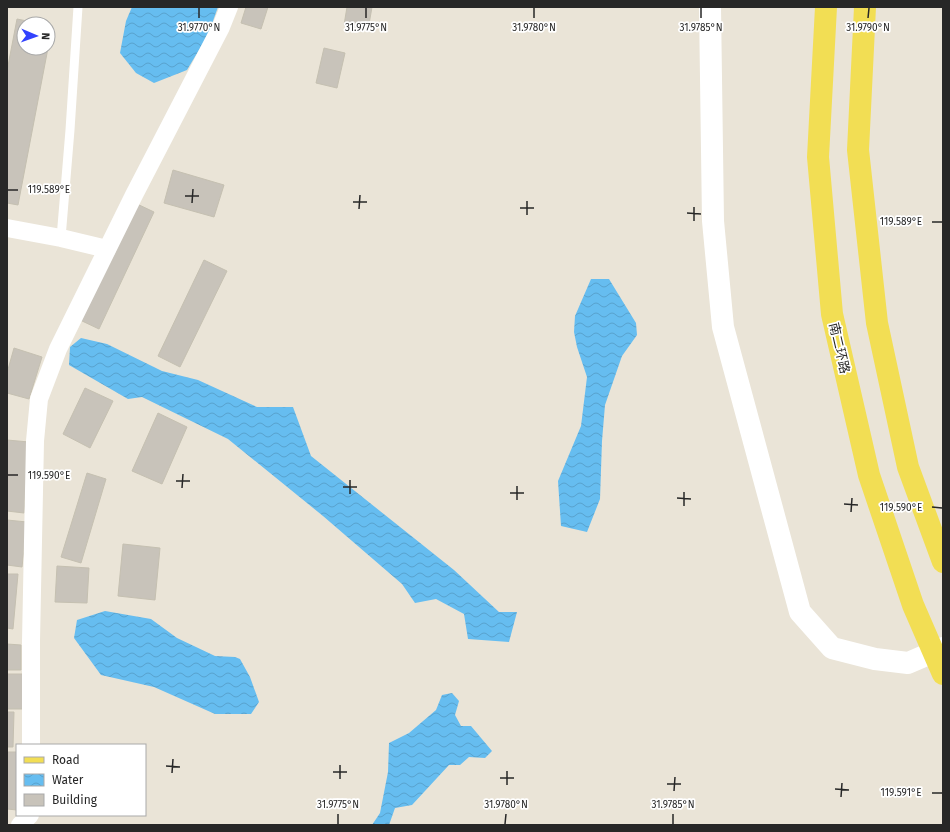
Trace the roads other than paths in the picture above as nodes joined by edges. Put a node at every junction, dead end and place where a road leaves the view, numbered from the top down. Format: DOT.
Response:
graph roads {
  1 [pos="78,7"];
  2 [pos="229,7"];
  3 [pos="710,7"];
  4 [pos="826,7"];
  5 [pos="865,7"];
  6 [pos="7,228"];
  7 [pos="61,238"];
  8 [pos="107,249"];
  9 [pos="943,562"];
  10 [pos="943,648"];
  11 [pos="943,674"];
  12 [pos="31,744"];
  13 [pos="29,816"];
  14 [pos="20,825"];
  1 -- 7 [label="lane"];
  2 -- 8 [label="street"];
  3 -- 10 [label="street"];
  4 -- 11 [label="main road, 南二环路"];
  5 -- 9 [label="main road"];
  6 -- 7 [label="street"];
  7 -- 8 [label="street"];
  8 -- 12 [label="street"];
  13 -- 14 [label="street"];
}
